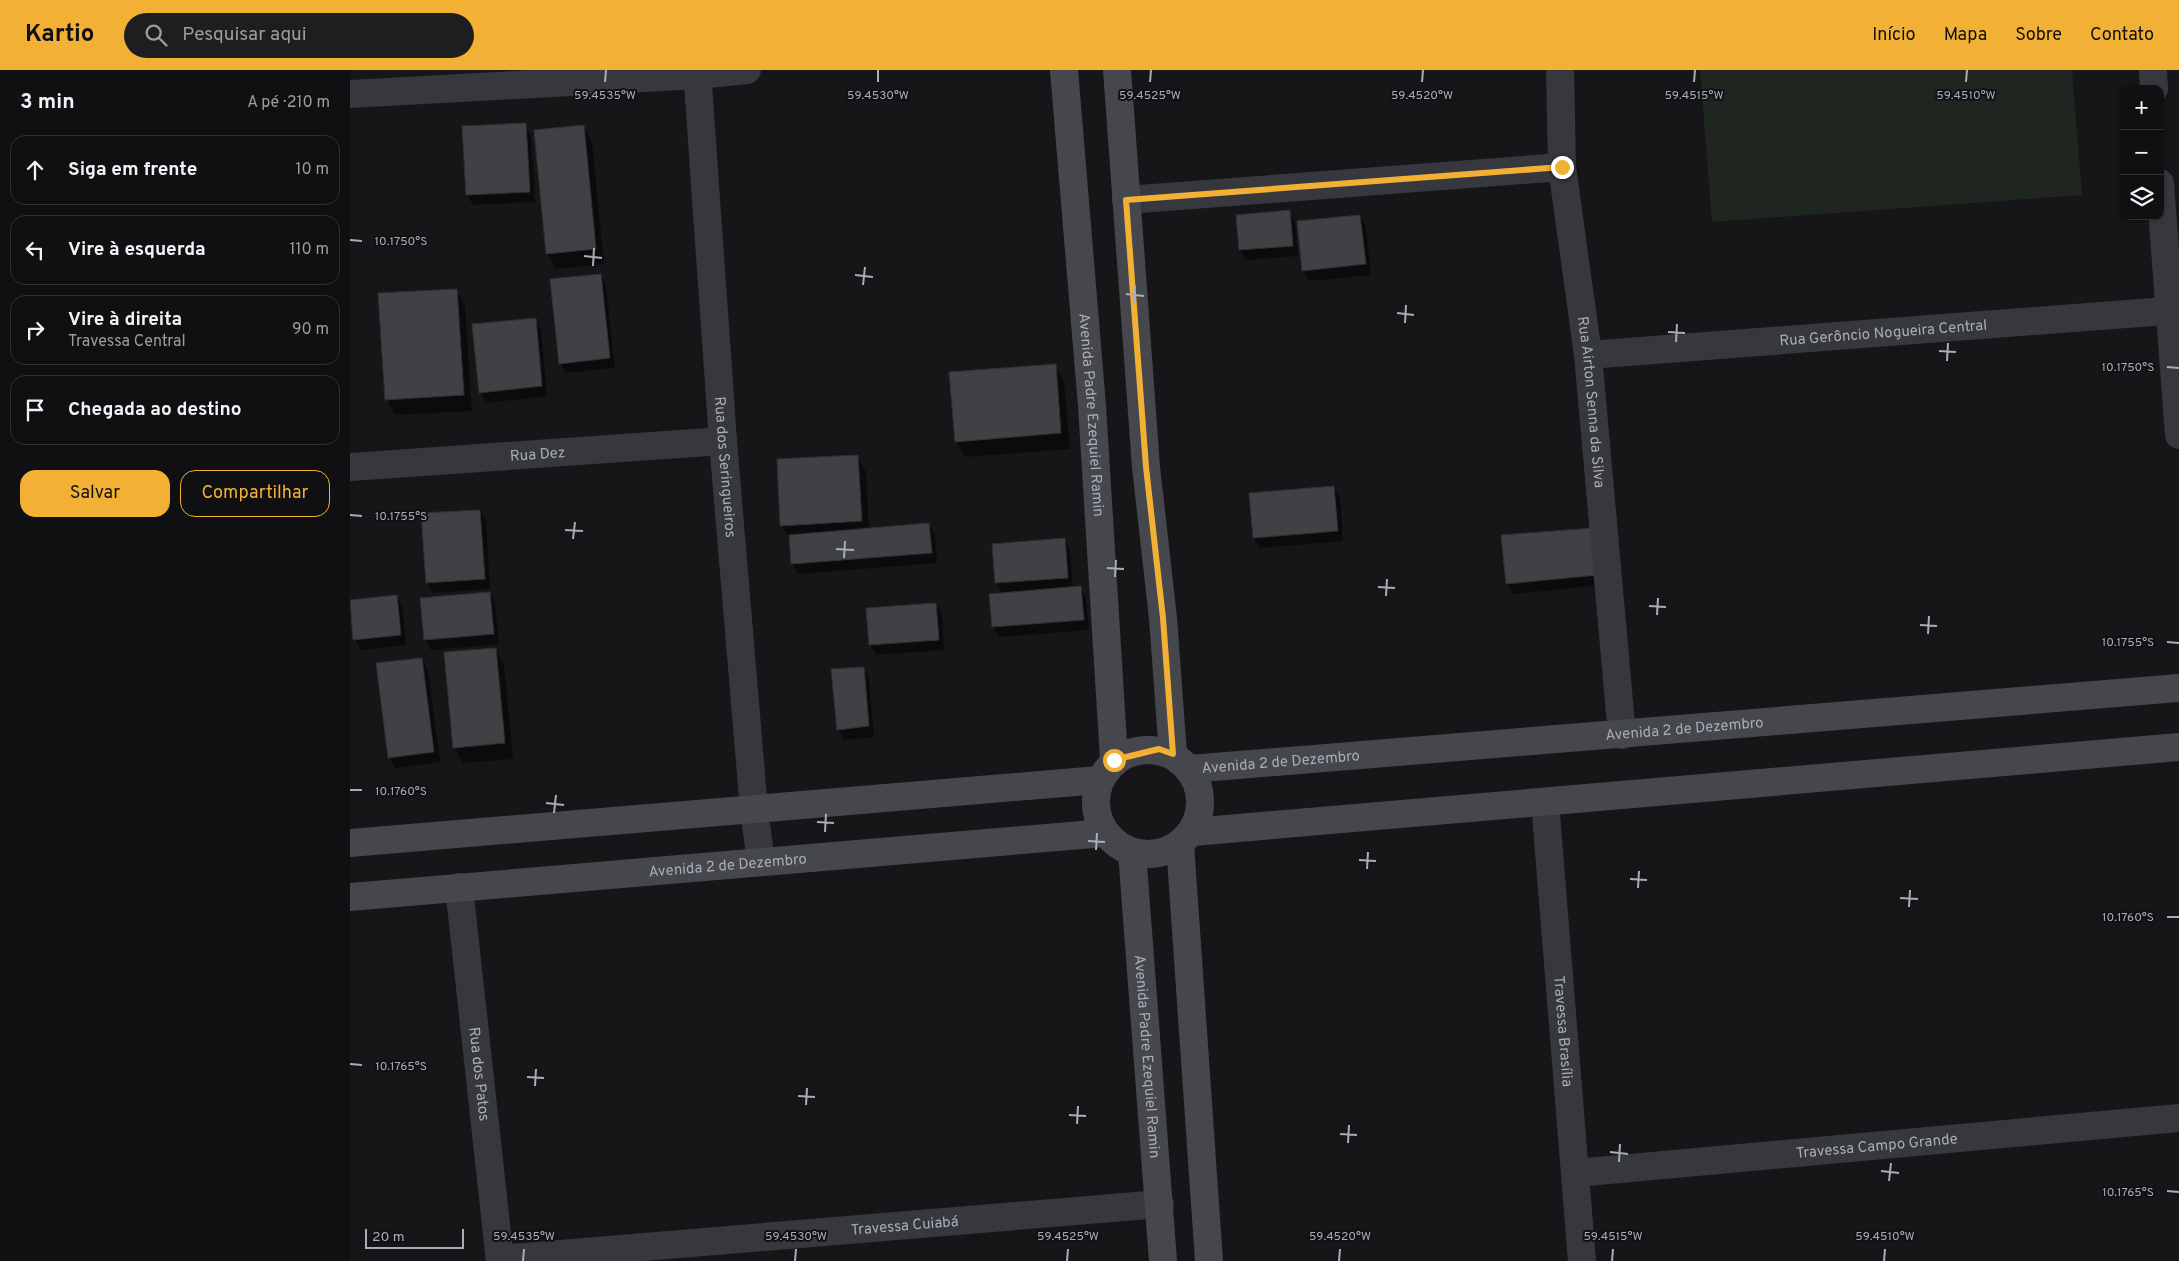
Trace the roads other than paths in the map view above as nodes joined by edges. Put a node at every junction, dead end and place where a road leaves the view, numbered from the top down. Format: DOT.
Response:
graph roads {
  1 [pos="747,70"];
  2 [pos="1064,70"];
  3 [pos="1117,70"];
  4 [pos="1560,70"];
  5 [pos="2153,70"];
  6 [pos="698,72"];
  7 [pos="428,79"];
  8 [pos="2154,85"];
  9 [pos="350,94"];
  10 [pos="1562,167"];
  11 [pos="1126,200"];
  12 [pos="2164,219"];
  13 [pos="2174,310"];
  14 [pos="1588,355"];
  15 [pos="2179,435"];
  16 [pos="724,441"];
  17 [pos="350,467"];
  18 [pos="2179,688"];
  19 [pos="1622,734"];
  20 [pos="2179,747"];
  21 [pos="1182,762"];
  22 [pos="1107,770"];
  23 [pos="1545,802"];
  24 [pos="754,810"];
  25 [pos="1105,833"];
  26 [pos="1186,838"];
  27 [pos="350,843"];
  28 [pos="1132,852"];
  29 [pos="761,862"];
  30 [pos="459,887"];
  31 [pos="350,898"];
  32 [pos="2179,1118"];
  33 [pos="1576,1172"];
  34 [pos="1160,1204"];
  35 [pos="500,1260"];
  36 [pos="1163,1261"];
  37 [pos="1209,1261"];
  38 [pos="1582,1261"];
  1 -- 6 [label="street"];
  2 -- 22 [label="street, Avenida Padre Ezequiel Ramin"];
  3 -- 11 [label="street"];
  4 -- 10 [label="street, Rua Airton Senna da Silva"];
  5 -- 8 [label="street"];
  6 -- 7 [label="street"];
  6 -- 16 [label="street, Rua dos Seringueiros"];
  7 -- 9 [label="street"];
  10 -- 11 [label="street"];
  10 -- 14 [label="street, Rua Airton Senna da Silva"];
  11 -- 21 [label="street"];
  12 -- 13 [label="street"];
  13 -- 14 [label="street, Rua Gerôncio Nogueira Central"];
  13 -- 15 [label="street"];
  14 -- 19 [label="street, Rua Airton Senna da Silva"];
  16 -- 17 [label="street, Rua Dez"];
  16 -- 24 [label="street, Rua dos Seringueiros"];
  18 -- 19 [label="street, Avenida 2 de Dezembro"];
  19 -- 21 [label="street, Avenida 2 de Dezembro"];
  20 -- 23 [label="street"];
  21 -- 22 [label="street"];
  21 -- 26 [label="street"];
  22 -- 24 [label="street"];
  22 -- 25 [label="street"];
  23 -- 26 [label="street"];
  23 -- 33 [label="street, Travessa Brasília"];
  24 -- 27 [label="street"];
  24 -- 29 [label="street, Rua dos Seringueiros"];
  25 -- 28 [label="street"];
  25 -- 29 [label="street, Avenida 2 de Dezembro"];
  26 -- 28 [label="street"];
  26 -- 37 [label="street"];
  28 -- 34 [label="street, Avenida Padre Ezequiel Ramin"];
  29 -- 30 [label="street, Avenida 2 de Dezembro"];
  30 -- 31 [label="street, Avenida 2 de Dezembro"];
  30 -- 35 [label="street, Rua dos Patos"];
  32 -- 33 [label="street, Travessa Campo Grande"];
  33 -- 38 [label="street, Travessa Brasília"];
  34 -- 35 [label="street, Travessa Cuiabá"];
  34 -- 36 [label="street, Avenida Padre Ezequiel Ramin"];
}
